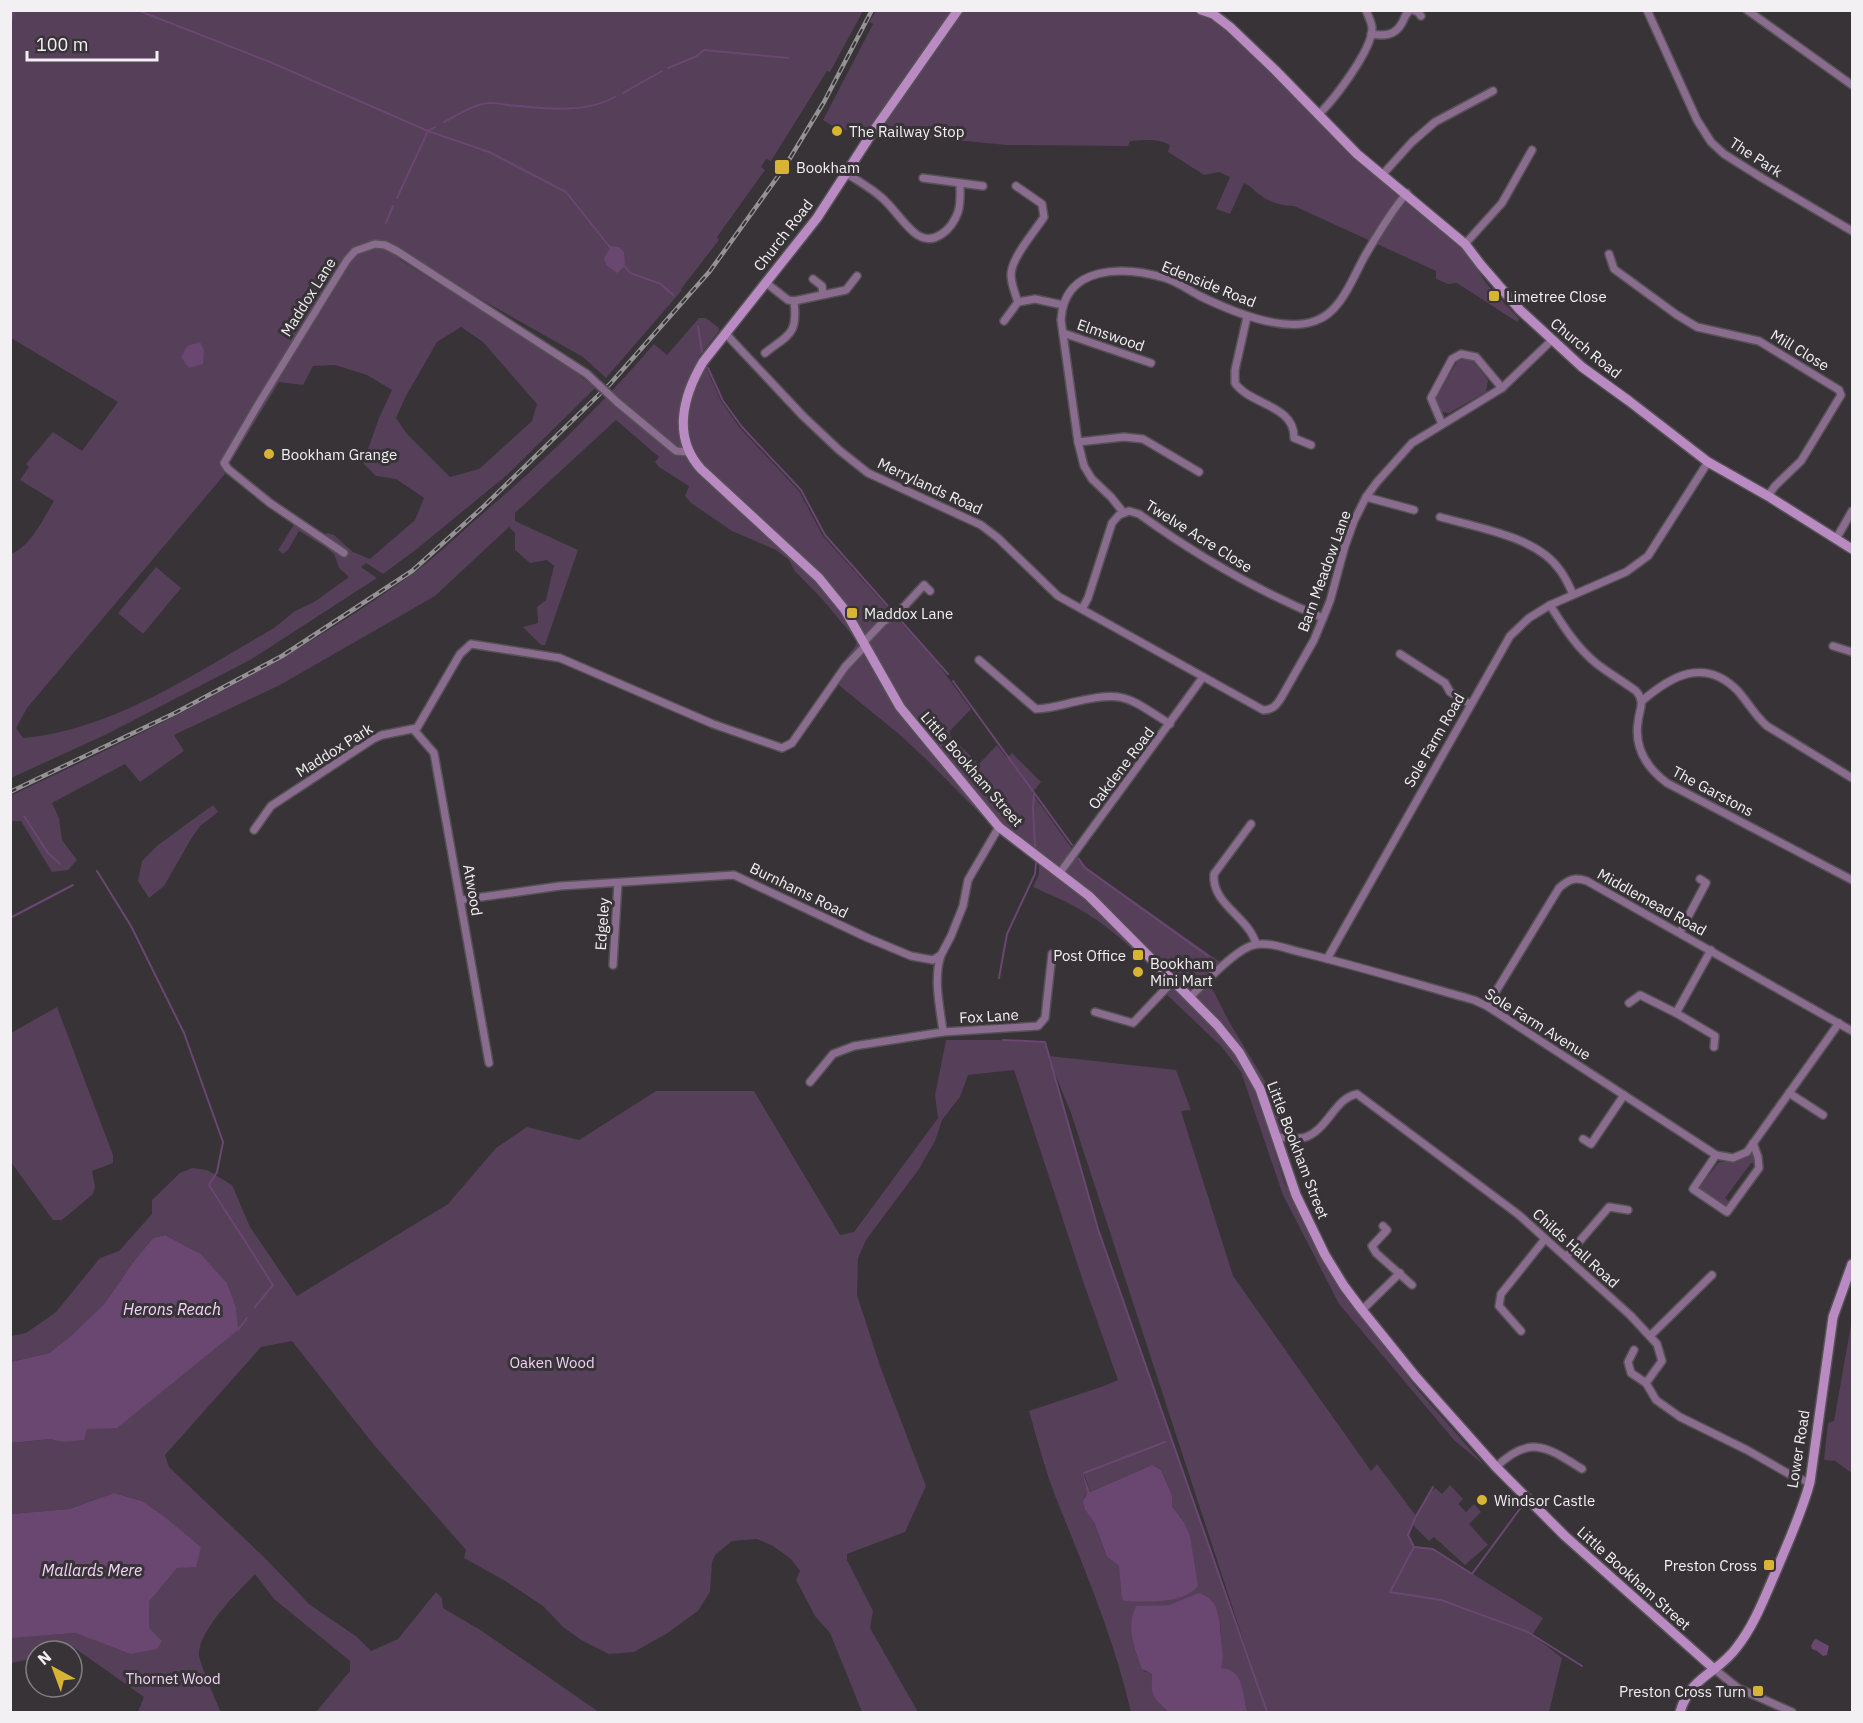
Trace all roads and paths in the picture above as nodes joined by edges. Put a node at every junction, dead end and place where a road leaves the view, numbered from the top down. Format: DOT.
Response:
graph roads {
  1 [pos="958,10"];
  2 [pos="1201,10"];
  3 [pos="1366,10"];
  4 [pos="1411,10"];
  5 [pos="1647,10"];
  6 [pos="1747,10"];
  7 [pos="1421,16"];
  8 [pos="1371,34"];
  9 [pos="1852,85"];
  10 [pos="1493,92"];
  11 [pos="1318,115"];
  12 [pos="1532,150"];
  13 [pos="846,173"];
  14 [pos="1383,174"];
  15 [pos="923,178"];
  16 [pos="960,184"];
  17 [pos="982,186"];
  18 [pos="1016,186"];
  19 [pos="1407,193"];
  20 [pos="1852,231"];
  21 [pos="1465,244"];
  22 [pos="1609,254"];
  23 [pos="857,276"];
  24 [pos="813,279"];
  25 [pos="765,282"];
  26 [pos="823,294"];
  27 [pos="794,301"];
  28 [pos="1018,302"];
  29 [pos="1063,306"];
  30 [pos="1247,316"];
  31 [pos="1004,321"];
  32 [pos="725,333"];
  33 [pos="1063,333"];
  34 [pos="1552,340"];
  35 [pos="765,353"];
  36 [pos="1151,363"];
  37 [pos="1502,388"];
  38 [pos="1442,424"];
  39 [pos="1078,442"];
  40 [pos="1311,445"];
  41 [pos="688,452"];
  42 [pos="1708,462"];
  43 [pos="1199,472"];
  44 [pos="1768,496"];
  45 [pos="1366,497"];
  46 [pos="1414,510"];
  47 [pos="1852,511"];
  48 [pos="1124,512"];
  49 [pos="1440,517"];
  50 [pos="1836,539"];
  51 [pos="1852,549"];
  52 [pos="344,553"];
  53 [pos="930,591"];
  54 [pos="1573,594"];
  55 [pos="1550,605"];
  56 [pos="1082,609"];
  57 [pos="1323,618"];
  58 [pos="864,644"];
  59 [pos="1833,646"];
  60 [pos="1852,652"];
  61 [pos="1400,654"];
  62 [pos="979,660"];
  63 [pos="1203,677"];
  64 [pos="1642,701"];
  65 [pos="1470,704"];
  66 [pos="1170,724"];
  67 [pos="414,730"];
  68 [pos="1852,778"];
  69 [pos="1251,824"];
  70 [pos="999,827"];
  71 [pos="254,830"];
  72 [pos="1059,874"];
  73 [pos="1851,877"];
  74 [pos="1700,879"];
  75 [pos="618,884"];
  76 [pos="461,900"];
  77 [pos="1680,932"];
  78 [pos="1256,944"];
  79 [pos="1711,950"];
  80 [pos="1052,954"];
  81 [pos="941,955"];
  82 [pos="1327,959"];
  83 [pos="613,965"];
  84 [pos="1174,980"];
  85 [pos="1190,997"];
  86 [pos="1629,1003"];
  87 [pos="1487,1006"];
  88 [pos="1095,1012"];
  89 [pos="1676,1013"];
  90 [pos="1839,1023"];
  91 [pos="1852,1031"];
  92 [pos="943,1032"];
  93 [pos="1714,1047"];
  94 [pos="489,1063"];
  95 [pos="810,1083"];
  96 [pos="1789,1093"];
  97 [pos="1624,1095"];
  98 [pos="1823,1115"];
  99 [pos="1278,1137"];
  100 [pos="1583,1139"];
  101 [pos="1753,1143"];
  102 [pos="1716,1155"];
  103 [pos="1628,1210"];
  104 [pos="1383,1226"];
  105 [pos="1545,1239"];
  106 [pos="1566,1257"];
  107 [pos="1852,1264"];
  108 [pos="1400,1274"];
  109 [pos="1712,1275"];
  110 [pos="1412,1285"];
  111 [pos="1362,1310"];
  112 [pos="1521,1331"];
  113 [pos="1650,1336"];
  114 [pos="1634,1350"];
  115 [pos="1646,1383"];
  116 [pos="1497,1467"];
  117 [pos="1582,1469"];
  118 [pos="1810,1482"];
  119 [pos="1713,1668"];
  120 [pos="1680,1713"];
  121 [pos="1792,1713"];
  1 -- 13 [label="street, Church Road"];
  2 -- 11 [label="street, Church Road"];
  3 -- 8 [label="street"];
  4 -- 7 [label="street"];
  4 -- 8 [label="street"];
  5 -- 20 [label="street, The Park"];
  6 -- 9 [label="street"];
  8 -- 11 [label="street"];
  10 -- 14 [label="street"];
  11 -- 14 [label="street, Church Road"];
  12 -- 21 [label="street"];
  13 -- 16 [label="street"];
  13 -- 25 [label="street, Church Road"];
  14 -- 19 [label="street, Church Road"];
  15 -- 16 [label="street"];
  16 -- 17 [label="street"];
  18 -- 28 [label="street"];
  19 -- 21 [label="street, Church Road"];
  19 -- 30 [label="street, Edenside Road"];
  21 -- 34 [label="street, Church Road"];
  22 -- 44 [label="street, Mill Close"];
  23 -- 26 [label="street"];
  24 -- 26 [label="street"];
  25 -- 27 [label="street"];
  25 -- 32 [label="street, Church Road"];
  26 -- 27 [label="street"];
  27 -- 35 [label="street"];
  28 -- 29 [label="street"];
  28 -- 31 [label="street"];
  29 -- 30 [label="street, Edenside Road"];
  29 -- 33 [label="street"];
  30 -- 40 [label="street"];
  32 -- 41 [label="street, Church Road"];
  32 -- 56 [label="street, Merrylands Road"];
  33 -- 36 [label="street, Elmswood"];
  33 -- 39 [label="street"];
  34 -- 37 [label="street, Barn Meadow Lane"];
  34 -- 42 [label="street, Church Road"];
  37 -- 38 [label="street, Barn Meadow Lane"];
  37 -- 38 [label="street"];
  38 -- 45 [label="street, Barn Meadow Lane"];
  39 -- 43 [label="street"];
  39 -- 48 [label="street"];
  41 -- 52 [label="street, Maddox Lane, bridge"];
  41 -- 58 [label="street, Little Bookham Street"];
  42 -- 44 [label="street, Church Road"];
  42 -- 54 [label="street, Sole Farm Road"];
  44 -- 50 [label="street, Church Road"];
  45 -- 46 [label="street"];
  45 -- 57 [label="street, Barn Meadow Lane"];
  47 -- 50 [label="street"];
  48 -- 56 [label="street, Twelve Acre Close"];
  48 -- 57 [label="street, Twelve Acre Close"];
  49 -- 54 [label="street"];
  50 -- 51 [label="street, Church Road"];
  53 -- 58 [label="street"];
  54 -- 55 [label="street, Sole Farm Road"];
  55 -- 64 [label="street"];
  55 -- 65 [label="street, Sole Farm Road"];
  56 -- 63 [label="street, Merrylands Road"];
  57 -- 63 [label="street, Barn Meadow Lane"];
  58 -- 67 [label="street"];
  58 -- 70 [label="street, Little Bookham Street"];
  59 -- 60 [label="street"];
  61 -- 65 [label="street"];
  62 -- 66 [label="street"];
  63 -- 66 [label="street, Oakdene Road"];
  64 -- 68 [label="street"];
  64 -- 73 [label="street, The Garstons"];
  65 -- 82 [label="street, Sole Farm Road"];
  66 -- 72 [label="street, Oakdene Road"];
  67 -- 71 [label="street, Maddox Park"];
  67 -- 76 [label="street, Atwood"];
  69 -- 78 [label="street"];
  70 -- 72 [label="street, Little Bookham Street"];
  70 -- 81 [label="street"];
  72 -- 84 [label="street, Little Bookham Street"];
  74 -- 77 [label="street"];
  75 -- 76 [label="street, Burnhams Road"];
  75 -- 81 [label="street, Burnhams Road"];
  75 -- 83 [label="street, Edgeley"];
  76 -- 94 [label="street, Atwood"];
  77 -- 79 [label="street, Middlemead Road"];
  77 -- 87 [label="street, Middlemead Road"];
  78 -- 82 [label="street"];
  78 -- 85 [label="street"];
  79 -- 89 [label="street"];
  79 -- 90 [label="street, Middlemead Road"];
  80 -- 92 [label="street, Fox Lane"];
  81 -- 92 [label="street, Fox Lane"];
  82 -- 87 [label="street, Sole Farm Avenue"];
  84 -- 85 [label="street, Little Bookham Street"];
  84 -- 88 [label="street"];
  85 -- 99 [label="street, Little Bookham Street"];
  86 -- 89 [label="street"];
  87 -- 97 [label="street, Sole Farm Avenue"];
  89 -- 93 [label="street"];
  90 -- 91 [label="street, Middlemead Road"];
  90 -- 96 [label="street"];
  92 -- 95 [label="street"];
  96 -- 98 [label="street"];
  96 -- 101 [label="street"];
  97 -- 100 [label="street"];
  97 -- 102 [label="street, Sole Farm Avenue"];
  99 -- 105 [label="street, Childs Hall Road"];
  99 -- 111 [label="street, Little Bookham Street"];
  101 -- 102 [label="street"];
  101 -- 102 [label="street"];
  103 -- 106 [label="street"];
  104 -- 108 [label="street"];
  105 -- 106 [label="street, Childs Hall Road"];
  105 -- 112 [label="street"];
  106 -- 113 [label="street, Childs Hall Road"];
  107 -- 118 [label="street, Lower Road"];
  108 -- 110 [label="street"];
  108 -- 111 [label="street"];
  109 -- 113 [label="street"];
  111 -- 116 [label="street, Little Bookham Street"];
  113 -- 115 [label="street, Childs Hall Road"];
  114 -- 115 [label="street"];
  115 -- 118 [label="street"];
  116 -- 117 [label="street"];
  116 -- 119 [label="street, Little Bookham Street"];
  118 -- 119 [label="street, Lower Road"];
  119 -- 120 [label="street, Lower Road"];
  119 -- 121 [label="street"];
}
